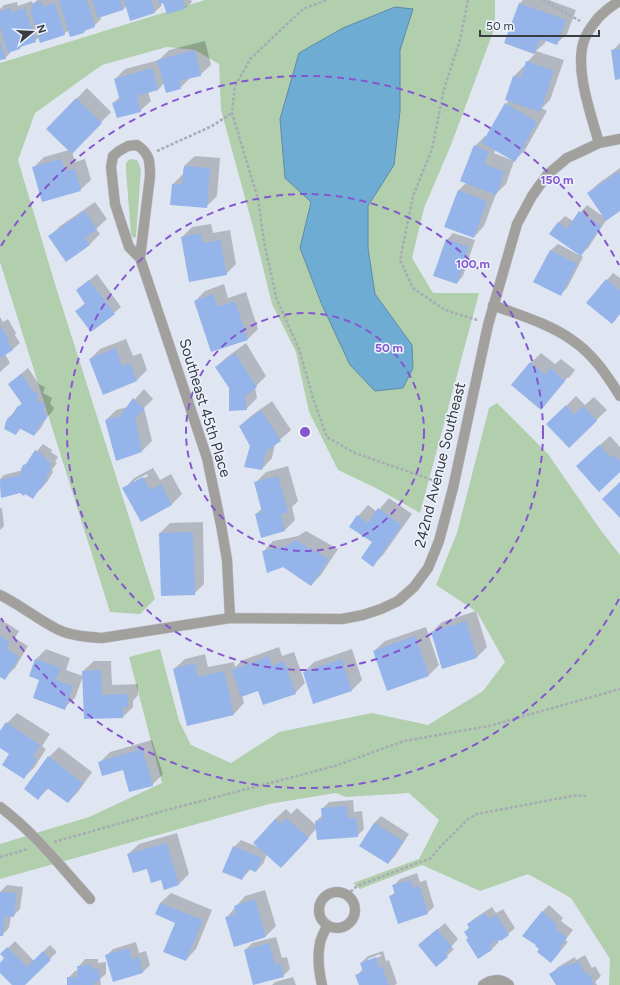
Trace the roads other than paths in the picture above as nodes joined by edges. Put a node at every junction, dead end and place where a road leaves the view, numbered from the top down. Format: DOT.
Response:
graph roads {
  1 [pos="620,2"];
  2 [pos="620,138"];
  3 [pos="599,142"];
  4 [pos="140,258"];
  5 [pos="493,305"];
  6 [pos="620,396"];
  7 [pos="0,595"];
  8 [pos="230,618"];
  9 [pos="0,807"];
  10 [pos="90,899"];
  11 [pos="327,926"];
  12 [pos="322,985"];
  13 [pos="483,985"];
  14 [pos="509,985"];
  1 -- 3 [label="street"];
  2 -- 3 [label="street, 242nd Avenue Southeast"];
  3 -- 5 [label="street, 242nd Avenue Southeast"];
  4 -- 4 [label="street, Southeast 45th Place"];
  4 -- 8 [label="street, Southeast 45th Place"];
  5 -- 6 [label="street"];
  5 -- 8 [label="street, 242nd Avenue Southeast"];
  7 -- 8 [label="street, 242nd Avenue Southeast"];
  9 -- 10 [label="street"];
  11 -- 11 [label="street"];
  11 -- 12 [label="street"];
  13 -- 14 [label="street"];
}
